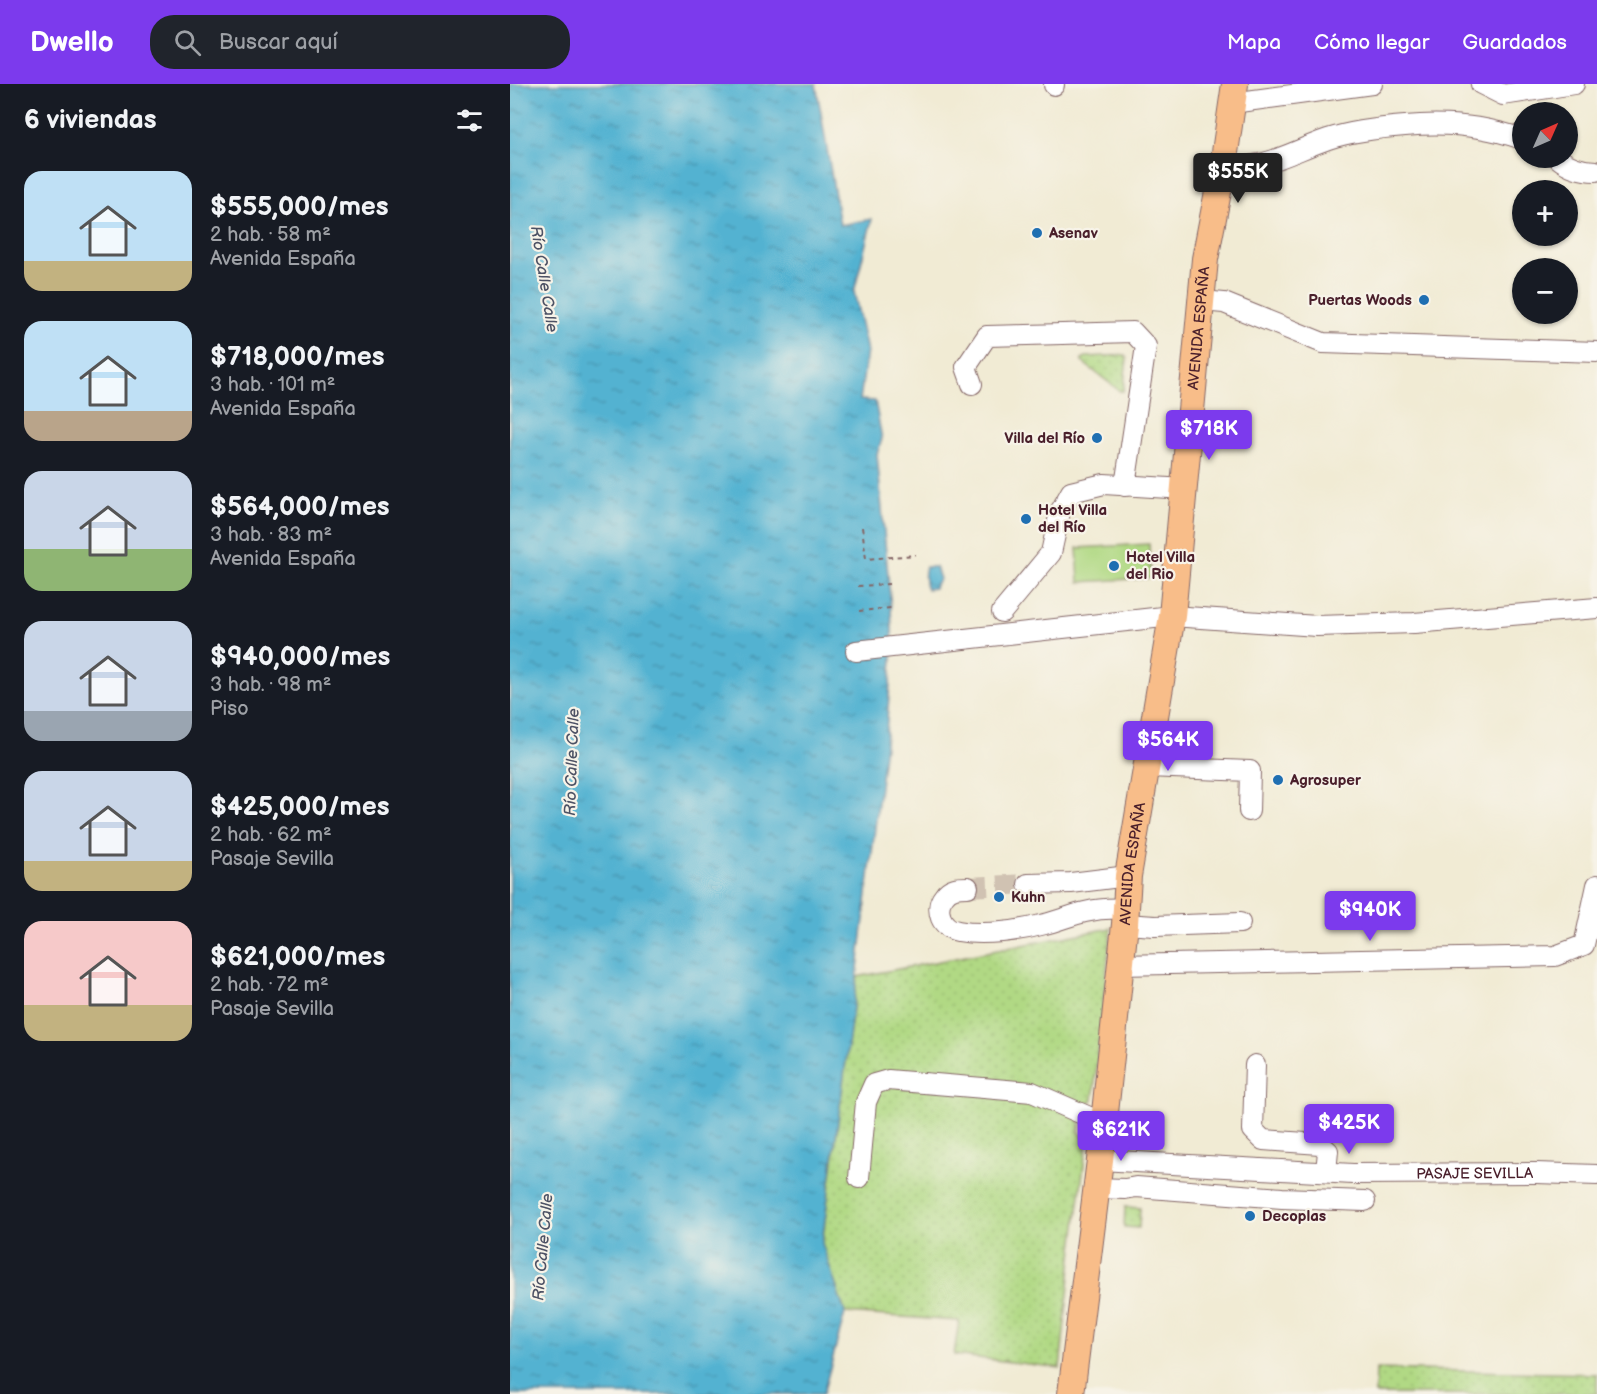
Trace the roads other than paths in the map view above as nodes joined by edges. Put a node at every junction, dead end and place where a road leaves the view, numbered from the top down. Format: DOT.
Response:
graph roads {
  1 [pos="1372,84"];
  2 [pos="1481,84"];
  3 [pos="1574,84"];
  4 [pos="1233,94"];
  5 [pos="1512,136"];
  6 [pos="1223,166"];
  7 [pos="1575,168"];
  8 [pos="1596,171"];
  9 [pos="1202,301"];
  10 [pos="1597,352"];
  11 [pos="972,384"];
  12 [pos="1125,486"];
  13 [pos="1185,489"];
  14 [pos="1597,608"];
  15 [pos="1002,612"];
  16 [pos="1173,616"];
  17 [pos="856,651"];
  18 [pos="1147,767"];
  19 [pos="1249,811"];
  20 [pos="1128,876"];
  21 [pos="1028,884"];
  22 [pos="1597,885"];
  23 [pos="968,887"];
  24 [pos="1126,916"];
  25 [pos="1240,923"];
  26 [pos="1120,965"];
  27 [pos="1255,1065"];
  28 [pos="1103,1123"];
  29 [pos="1100,1160"];
  30 [pos="1326,1172"];
  31 [pos="1597,1175"];
  32 [pos="859,1178"];
  33 [pos="1096,1188"];
  34 [pos="1365,1201"];
  35 [pos="1071,1394"];
  1 -- 4 [label="street"];
  2 -- 3 [label="street"];
  4 -- 6 [label="main road, AVENIDA ESPAÑA"];
  5 -- 6 [label="street"];
  6 -- 9 [label="main road, AVENIDA ESPAÑA"];
  7 -- 8 [label="street"];
  9 -- 10 [label="street"];
  9 -- 13 [label="main road, AVENIDA ESPAÑA"];
  11 -- 12 [label="street"];
  12 -- 13 [label="street"];
  12 -- 15 [label="street"];
  13 -- 16 [label="main road, AVENIDA ESPAÑA"];
  14 -- 16 [label="street"];
  16 -- 17 [label="street"];
  16 -- 18 [label="main road, AVENIDA ESPAÑA"];
  18 -- 19 [label="street"];
  18 -- 20 [label="main road, AVENIDA ESPAÑA"];
  20 -- 21 [label="street"];
  20 -- 24 [label="main road, AVENIDA ESPAÑA"];
  22 -- 26 [label="street"];
  23 -- 24 [label="street"];
  24 -- 25 [label="street"];
  24 -- 26 [label="main road, AVENIDA ESPAÑA"];
  26 -- 28 [label="main road, AVENIDA ESPAÑA"];
  27 -- 30 [label="street"];
  28 -- 29 [label="main road, AVENIDA ESPAÑA"];
  28 -- 32 [label="street"];
  29 -- 30 [label="street, PASAJE SEVILLA"];
  29 -- 33 [label="main road, AVENIDA ESPAÑA"];
  30 -- 31 [label="street, PASAJE SEVILLA"];
  33 -- 34 [label="street"];
  33 -- 35 [label="main road, AVENIDA ESPAÑA"];
}
